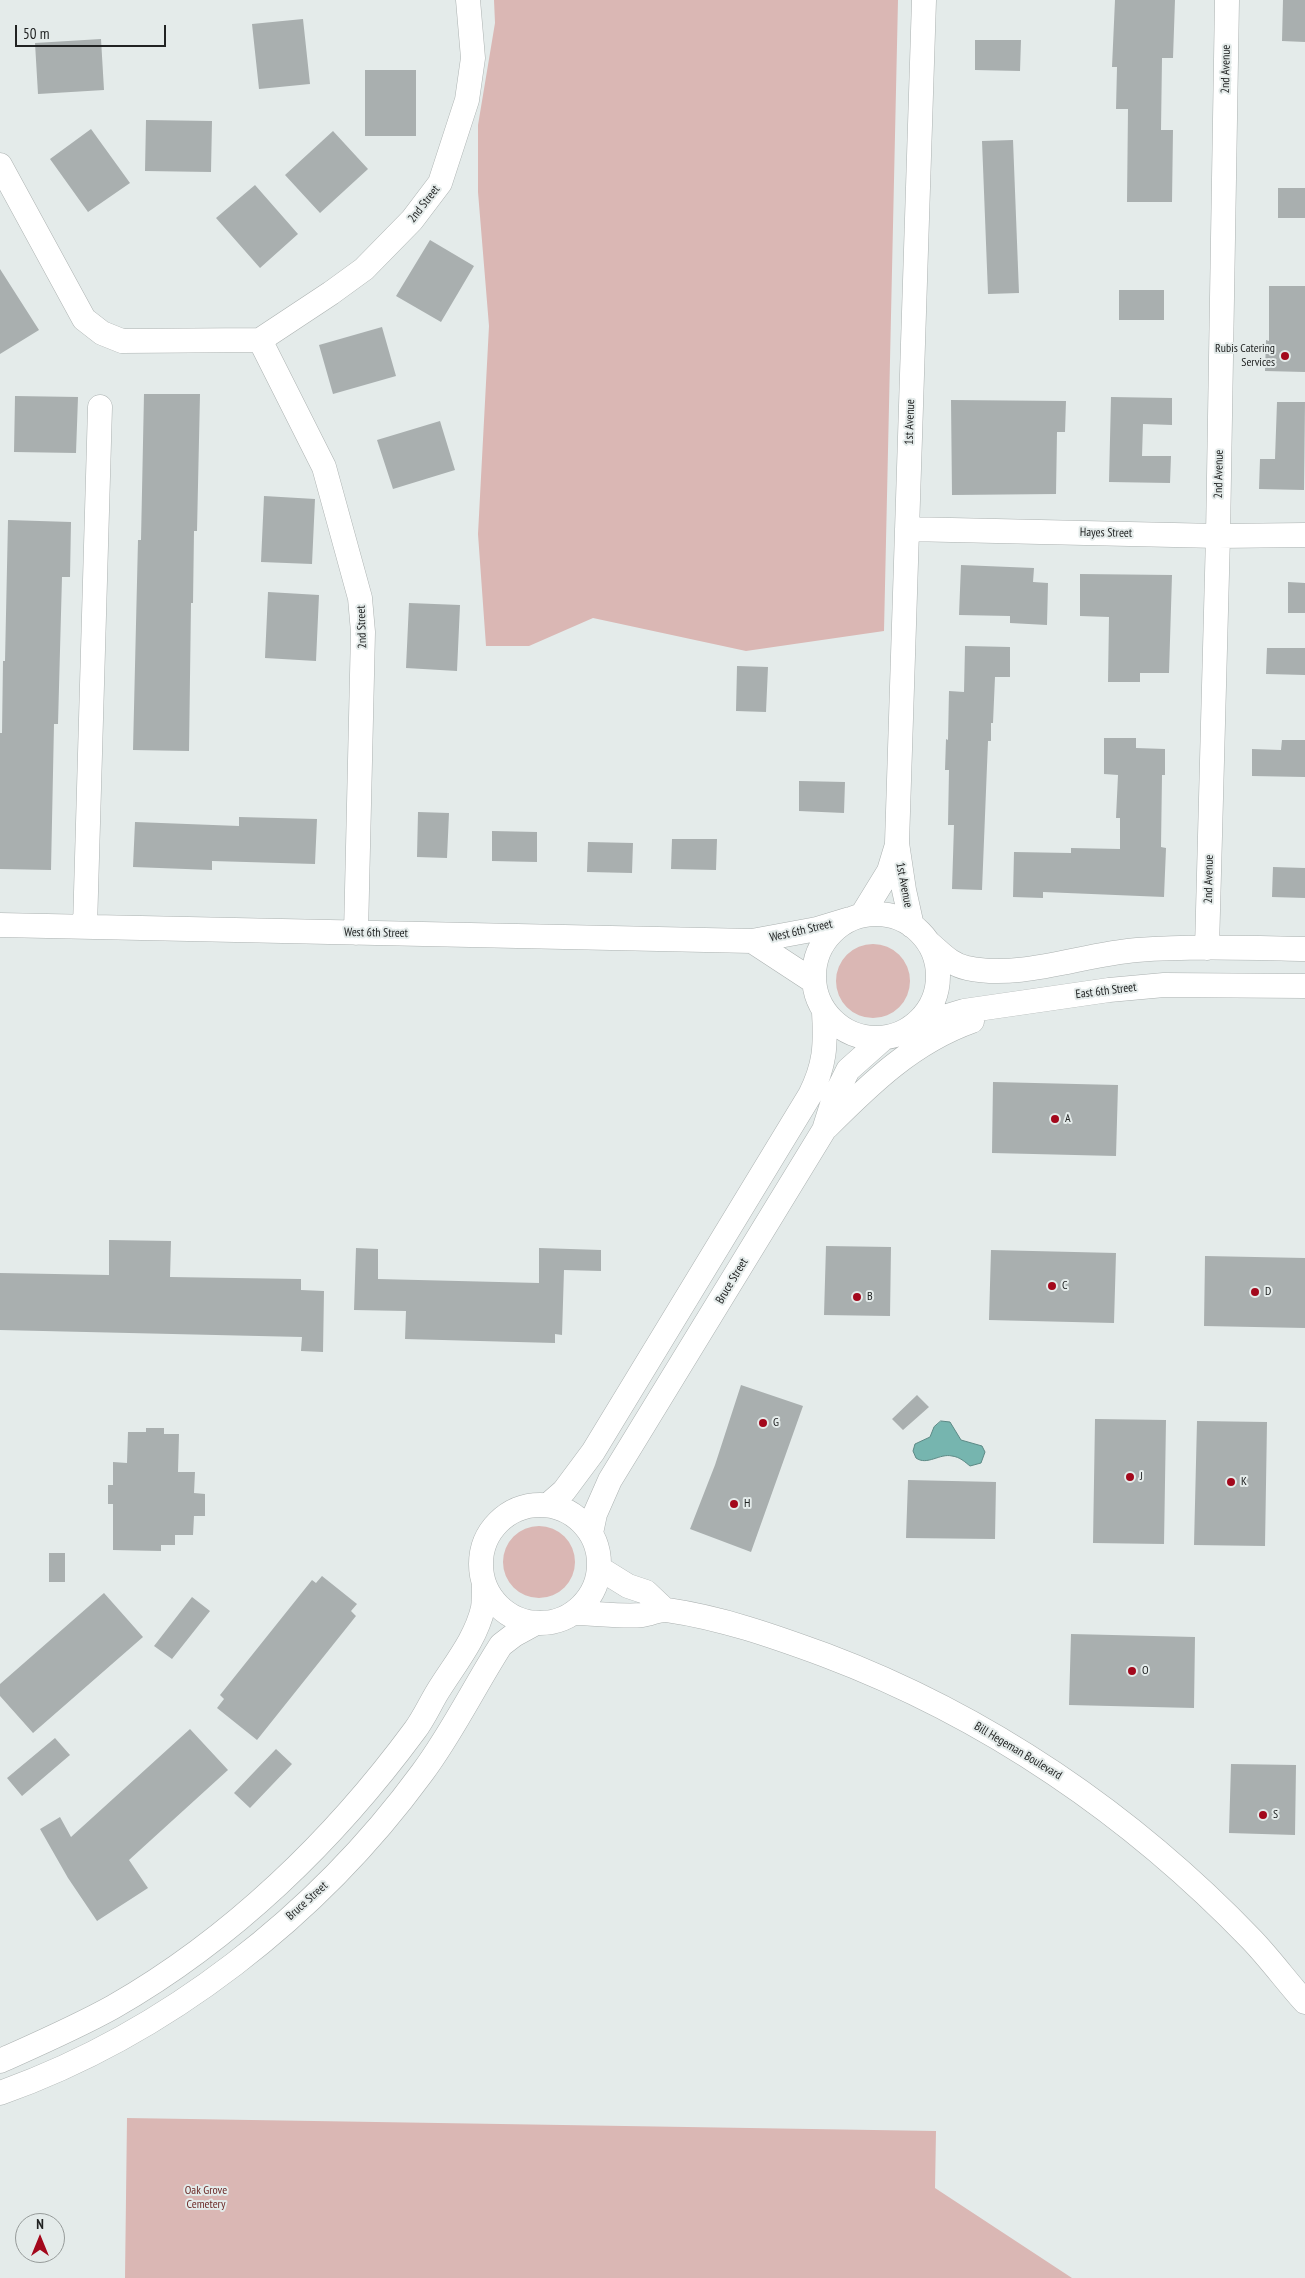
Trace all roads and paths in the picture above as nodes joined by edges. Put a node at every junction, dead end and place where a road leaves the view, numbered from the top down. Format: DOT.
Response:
graph roads {
  1 [pos="468,0"];
  2 [pos="924,0"];
  3 [pos="1227,0"];
  4 [pos="0,165"];
  5 [pos="260,340"];
  6 [pos="100,407"];
  7 [pos="907,529"];
  8 [pos="1305,535"];
  9 [pos="1218,536"];
  10 [pos="897,844"];
  11 [pos="856,917"];
  12 [pos="0,925"];
  13 [pos="85,927"];
  14 [pos="356,933"];
  15 [pos="920,934"];
  16 [pos="752,941"];
  17 [pos="1207,948"];
  18 [pos="1305,949"];
  19 [pos="813,981"];
  20 [pos="1305,986"];
  21 [pos="1022,1004"];
  22 [pos="824,1012"];
  23 [pos="911,1027"];
  24 [pos="884,1038"];
  25 [pos="824,1130"];
  26 [pos="548,1505"];
  27 [pos="591,1533"];
  28 [pos="599,1568"];
  29 [pos="484,1585"];
  30 [pos="664,1609"];
  31 [pos="573,1613"];
  32 [pos="536,1623"];
  33 [pos="1305,2002"];
  34 [pos="113,2007"];
  35 [pos="0,2060"];
  36 [pos="0,2074"];
  37 [pos="38,2080"];
  38 [pos="0,2093"];
  1 -- 5 [label="street, 2nd Street"];
  2 -- 7 [label="street, 1st Avenue"];
  3 -- 9 [label="street, 2nd Avenue"];
  4 -- 5 [label="street"];
  5 -- 14 [label="street, 2nd Street"];
  6 -- 13 [label="street"];
  7 -- 9 [label="street, Hayes Street"];
  7 -- 10 [label="street, 1st Avenue"];
  8 -- 9 [label="street, Hayes Street"];
  9 -- 17 [label="street, 2nd Avenue"];
  10 -- 11 [label="street, 1st Avenue"];
  10 -- 15 [label="street, 1st Avenue"];
  11 -- 15 [label="street"];
  11 -- 16 [label="street, West 6th Street"];
  11 -- 19 [label="street"];
  12 -- 13 [label="street, West 6th Street"];
  13 -- 14 [label="street, West 6th Street"];
  14 -- 16 [label="street, West 6th Street"];
  15 -- 17 [label="street"];
  15 -- 23 [label="street"];
  16 -- 19 [label="street, West 6th Street"];
  17 -- 18 [label="street"];
  19 -- 22 [label="street"];
  20 -- 21 [label="street, East 6th Street"];
  21 -- 23 [label="street, East 6th Street"];
  21 -- 25 [label="street"];
  22 -- 24 [label="street"];
  22 -- 26 [label="street"];
  23 -- 24 [label="street"];
  24 -- 25 [label="street, Bruce Street"];
  25 -- 27 [label="street, Bruce Street"];
  26 -- 27 [label="street"];
  26 -- 29 [label="street"];
  27 -- 28 [label="street"];
  28 -- 30 [label="street"];
  28 -- 31 [label="street"];
  29 -- 32 [label="street"];
  29 -- 34 [label="street"];
  30 -- 31 [label="street, Bill Hegeman Boulevard"];
  30 -- 33 [label="street, Bill Hegeman Boulevard"];
  31 -- 32 [label="street"];
  32 -- 37 [label="street, Bruce Street"];
  34 -- 35 [label="street"];
  34 -- 37 [label="street"];
  36 -- 37 [label="street"];
  37 -- 38 [label="street, Bruce Street"];
}
